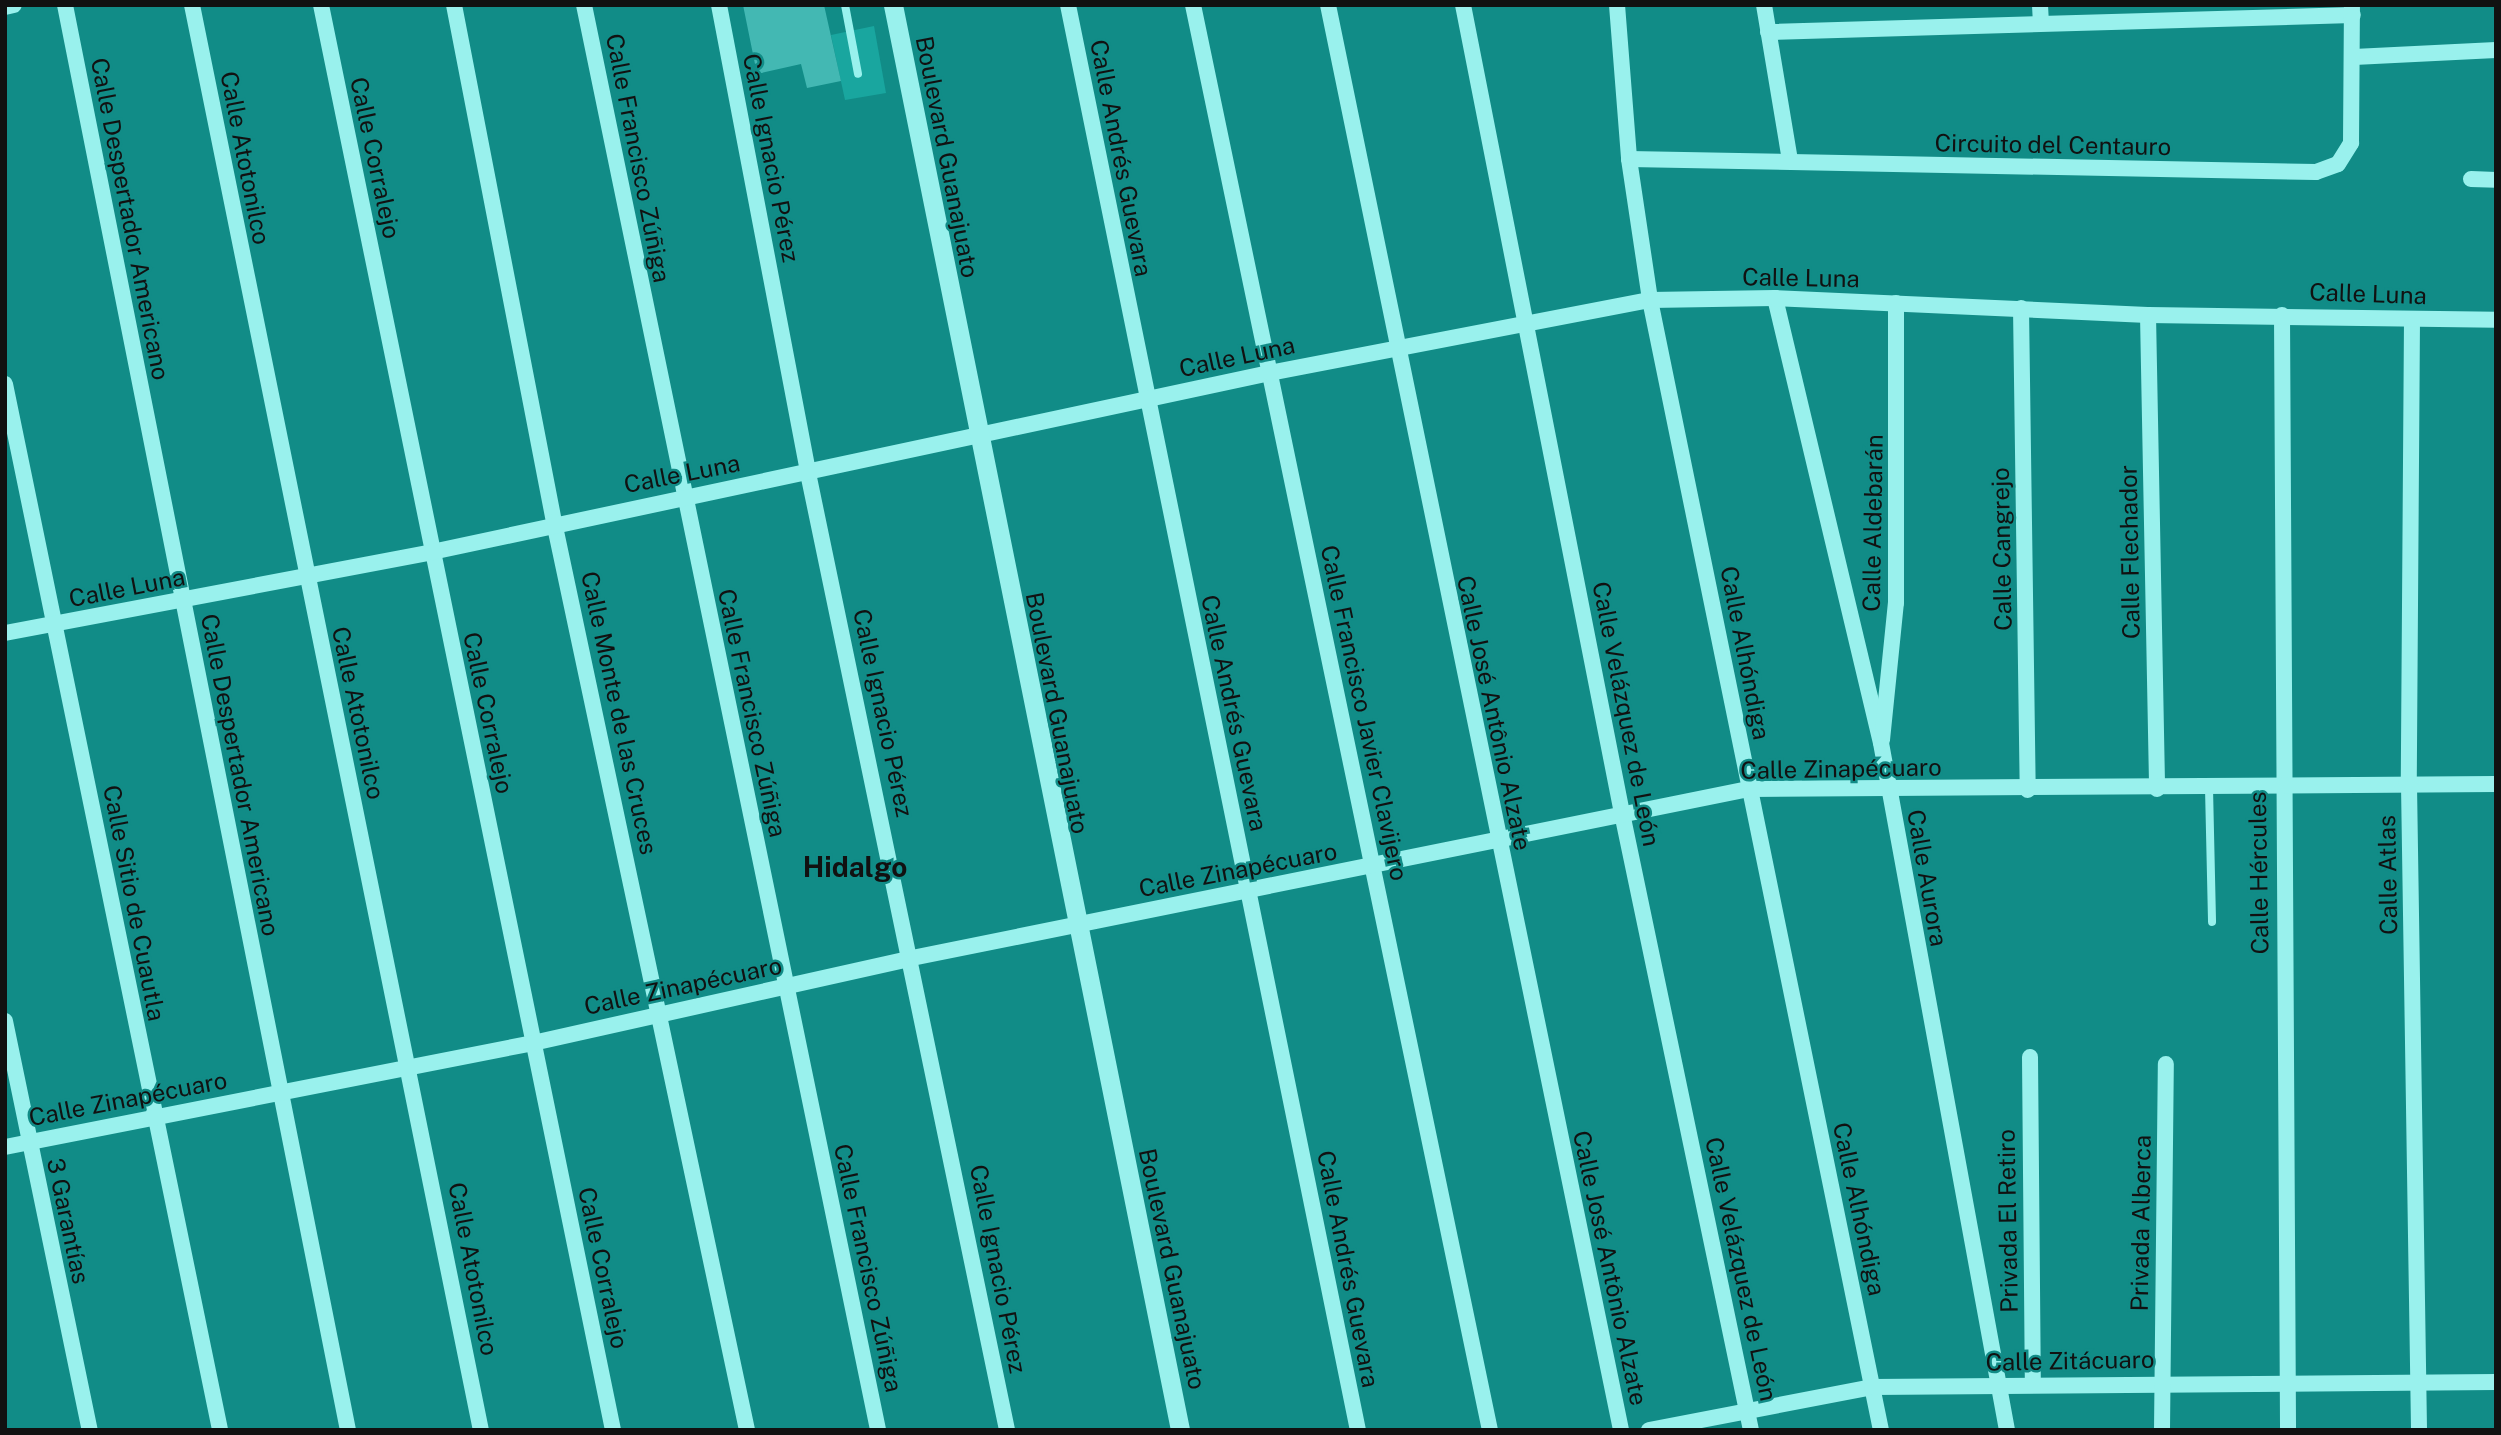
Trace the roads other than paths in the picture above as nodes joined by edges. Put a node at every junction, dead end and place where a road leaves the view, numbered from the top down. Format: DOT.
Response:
graph roads {
  1 [pos="14,5"];
  2 [pos="65,5"];
  3 [pos="192,5"];
  4 [pos="321,5"];
  5 [pos="454,5"];
  6 [pos="584,5"];
  7 [pos="719,5"];
  8 [pos="845,5"];
  9 [pos="893,5"];
  10 [pos="1068,5"];
  11 [pos="1193,5"];
  12 [pos="1328,5"];
  13 [pos="1463,5"];
  14 [pos="1617,5"];
  15 [pos="1764,5"];
  16 [pos="2040,5"];
  17 [pos="5,7"];
  18 [pos="2353,10"];
  19 [pos="2041,23"];
  20 [pos="1768,32"];
  21 [pos="2496,51"];
  22 [pos="2354,57"];
  23 [pos="858,74"];
  24 [pos="1629,159"];
  25 [pos="1790,161"];
  26 [pos="2471,179"];
  27 [pos="2496,180"];
  28 [pos="1774,299"];
  29 [pos="1650,300"];
  30 [pos="1896,303"];
  31 [pos="2021,308"];
  32 [pos="2148,314"];
  33 [pos="2282,315"];
  34 [pos="2412,319"];
  35 [pos="2496,320"];
  36 [pos="1525,322"];
  37 [pos="1396,347"];
  38 [pos="1270,373"];
  39 [pos="5,384"];
  40 [pos="1146,399"];
  41 [pos="976,434"];
  42 [pos="808,472"];
  43 [pos="684,497"];
  44 [pos="554,522"];
  45 [pos="432,552"];
  46 [pos="306,577"];
  47 [pos="184,601"];
  48 [pos="57,624"];
  49 [pos="5,633"];
  50 [pos="1881,743"];
  51 [pos="2496,784"];
  52 [pos="2409,785"];
  53 [pos="2281,787"];
  54 [pos="2209,788"];
  55 [pos="1749,789"];
  56 [pos="2157,789"];
  57 [pos="2028,790"];
  58 [pos="1888,791"];
  59 [pos="1623,818"];
  60 [pos="1497,841"];
  61 [pos="1373,867"];
  62 [pos="1248,891"];
  63 [pos="2212,922"];
  64 [pos="1075,925"];
  65 [pos="912,958"];
  66 [pos="786,986"];
  67 [pos="660,1012"];
  68 [pos="5,1021"];
  69 [pos="533,1043"];
  70 [pos="2030,1057"];
  71 [pos="2166,1064"];
  72 [pos="410,1067"];
  73 [pos="278,1093"];
  74 [pos="154,1119"];
  75 [pos="28,1141"];
  76 [pos="5,1147"];
  77 [pos="2161,1382"];
  78 [pos="2288,1382"];
  79 [pos="2418,1382"];
  80 [pos="2496,1382"];
  81 [pos="1997,1385"];
  82 [pos="2033,1385"];
  83 [pos="1872,1387"];
  84 [pos="1747,1410"];
  85 [pos="90,1430"];
  86 [pos="220,1430"];
  87 [pos="348,1430"];
  88 [pos="481,1430"];
  89 [pos="613,1430"];
  90 [pos="747,1430"];
  91 [pos="878,1430"];
  92 [pos="1007,1430"];
  93 [pos="1180,1430"];
  94 [pos="1358,1430"];
  95 [pos="1490,1430"];
  96 [pos="1621,1430"];
  97 [pos="1649,1430"];
  98 [pos="1751,1430"];
  99 [pos="1881,1430"];
  100 [pos="2007,1430"];
  101 [pos="2162,1430"];
  102 [pos="2288,1430"];
  103 [pos="2419,1430"];
  1 -- 17 [label="street"];
  2 -- 47 [label="street, Calle Despertador Americano"];
  3 -- 46 [label="street, Calle Atotonilco"];
  4 -- 45 [label="street, Calle Corralejo"];
  5 -- 44 [label="street, Calle Monte de las Cruces"];
  6 -- 43 [label="street, Calle Francisco Zúñiga"];
  7 -- 42 [label="street, Calle Ignacio Pérez"];
  8 -- 23 [label="lane"];
  9 -- 41 [label="street, Boulevard Guanajuato"];
  10 -- 40 [label="street, Calle Andrés Guevara"];
  11 -- 38 [label="street, Calle Francisco Javier Clavijero"];
  12 -- 37 [label="street, Calle José Antônio Alzate"];
  13 -- 36 [label="street, Calle Velázquez de León"];
  14 -- 24 [label="street, Calle Alhóndiga"];
  15 -- 20 [label="street"];
  16 -- 19 [label="street"];
  18 -- 19 [label="street"];
  18 -- 22 [label="street"];
  19 -- 20 [label="street"];
  20 -- 25 [label="street"];
  21 -- 22 [label="street"];
  22 -- 25 [label="street, Circuito del Centauro"];
  24 -- 25 [label="street, Circuito del Centauro"];
  24 -- 29 [label="street, Calle Alhóndiga"];
  26 -- 27 [label="street"];
  28 -- 29 [label="street, Calle Luna"];
  28 -- 30 [label="street, Calle Luna"];
  28 -- 50 [label="street, Calle Aurora"];
  29 -- 36 [label="street, Calle Luna"];
  29 -- 55 [label="street, Calle Alhóndiga"];
  30 -- 31 [label="street, Calle Luna"];
  30 -- 50 [label="street, Calle Aldebarán"];
  31 -- 32 [label="street, Calle Luna"];
  31 -- 57 [label="street, Calle Cangrejo"];
  32 -- 33 [label="street, Calle Luna"];
  32 -- 56 [label="street, Calle Flechador"];
  33 -- 34 [label="street, Calle Luna"];
  33 -- 53 [label="street, Calle Hércules"];
  34 -- 35 [label="street, Calle Luna"];
  34 -- 52 [label="street, Calle Atlas"];
  36 -- 37 [label="street, Calle Luna"];
  36 -- 59 [label="street, Calle Velázquez de León"];
  37 -- 38 [label="street, Calle Luna"];
  37 -- 60 [label="street, Calle José Antônio Alzate"];
  38 -- 40 [label="street, Calle Luna"];
  38 -- 61 [label="street, Calle Francisco Javier Clavijero"];
  39 -- 48 [label="street, Calle Sitio de Cuautla"];
  40 -- 41 [label="street, Calle Luna"];
  40 -- 62 [label="street, Calle Andrés Guevara"];
  41 -- 42 [label="street, Calle Luna"];
  41 -- 64 [label="street, Boulevard Guanajuato"];
  42 -- 43 [label="street, Calle Luna"];
  42 -- 65 [label="street, Calle Ignacio Pérez"];
  43 -- 44 [label="street, Calle Luna"];
  43 -- 66 [label="street, Calle Francisco Zúñiga"];
  44 -- 45 [label="street, Calle Luna"];
  44 -- 67 [label="street, Calle Monte de las Cruces"];
  45 -- 46 [label="street, Calle Luna"];
  45 -- 69 [label="street, Calle Corralejo"];
  46 -- 47 [label="street, Calle Luna"];
  46 -- 72 [label="street, Calle Atotonilco"];
  47 -- 48 [label="street, Calle Luna"];
  47 -- 73 [label="street, Calle Despertador Americano"];
  48 -- 49 [label="street, Calle Luna"];
  48 -- 74 [label="street, Calle Sitio de Cuautla"];
  50 -- 58 [label="street, Calle Aurora"];
  51 -- 52 [label="street, Calle Zinapécuaro"];
  52 -- 53 [label="street, Calle Zinapécuaro"];
  52 -- 79 [label="street, Calle Atlas"];
  53 -- 54 [label="street, Calle Zinapécuaro"];
  53 -- 78 [label="street, Calle Hércules"];
  54 -- 56 [label="street, Calle Zinapécuaro"];
  54 -- 63 [label="lane"];
  55 -- 58 [label="street, Calle Zinapécuaro"];
  55 -- 59 [label="street, Calle Zinapécuaro"];
  55 -- 83 [label="street, Calle Alhóndiga"];
  56 -- 57 [label="street, Calle Zinapécuaro"];
  57 -- 58 [label="street, Calle Zinapécuaro"];
  58 -- 81 [label="street, Calle Aurora"];
  59 -- 60 [label="street, Calle Zinapécuaro"];
  59 -- 84 [label="street, Calle Velázquez de León"];
  60 -- 61 [label="street, Calle Zinapécuaro"];
  60 -- 96 [label="street, Calle José Antônio Alzate"];
  61 -- 62 [label="street, Calle Zinapécuaro"];
  61 -- 95 [label="street, Calle Francisco Javier Clavijero"];
  62 -- 64 [label="street, Calle Zinapécuaro"];
  62 -- 94 [label="street, Calle Andrés Guevara"];
  64 -- 65 [label="street, Calle Zinapécuaro"];
  64 -- 93 [label="street, Boulevard Guanajuato"];
  65 -- 66 [label="street, Calle Zinapécuaro"];
  65 -- 92 [label="street, Calle Ignacio Pérez"];
  66 -- 67 [label="street, Calle Zinapécuaro"];
  66 -- 91 [label="street, Calle Francisco Zúñiga"];
  67 -- 69 [label="street, Calle Zinapécuaro"];
  67 -- 90 [label="street, Calle Monte de las Cruces"];
  68 -- 75 [label="street, 3 Garantías"];
  69 -- 72 [label="street, Calle Zinapécuaro"];
  69 -- 89 [label="street, Calle Corralejo"];
  70 -- 82 [label="street, Privada El Retiro"];
  71 -- 77 [label="street, Privada Alberca"];
  72 -- 73 [label="street, Calle Zinapécuaro"];
  72 -- 88 [label="street, Calle Atotonilco"];
  73 -- 74 [label="street, Calle Zinapécuaro"];
  73 -- 87 [label="street, Calle Despertador Americano"];
  74 -- 75 [label="street, Calle Zinapécuaro"];
  74 -- 86 [label="street, Calle Sitio de Cuautla"];
  75 -- 76 [label="street, Calle Zinapécuaro"];
  75 -- 85 [label="street, 3 Garantías"];
  77 -- 78 [label="street, Calle Zitácuaro"];
  77 -- 82 [label="street, Calle Zitácuaro"];
  77 -- 101 [label="street, Privada Alberca"];
  78 -- 79 [label="street, Calle Zitácuaro"];
  78 -- 102 [label="street, Calle Hércules"];
  79 -- 80 [label="street, Calle Zitácuaro"];
  79 -- 103 [label="street, Calle Atlas"];
  81 -- 82 [label="street, Calle Zitácuaro"];
  81 -- 83 [label="street, Calle Zitácuaro"];
  81 -- 100 [label="street, Calle Aurora"];
  83 -- 84 [label="street, Calle Zitácuaro"];
  83 -- 99 [label="street, Calle Alhóndiga"];
  84 -- 97 [label="street, Calle Zitácuaro"];
  84 -- 98 [label="street, Calle Velázquez de León"];
}
